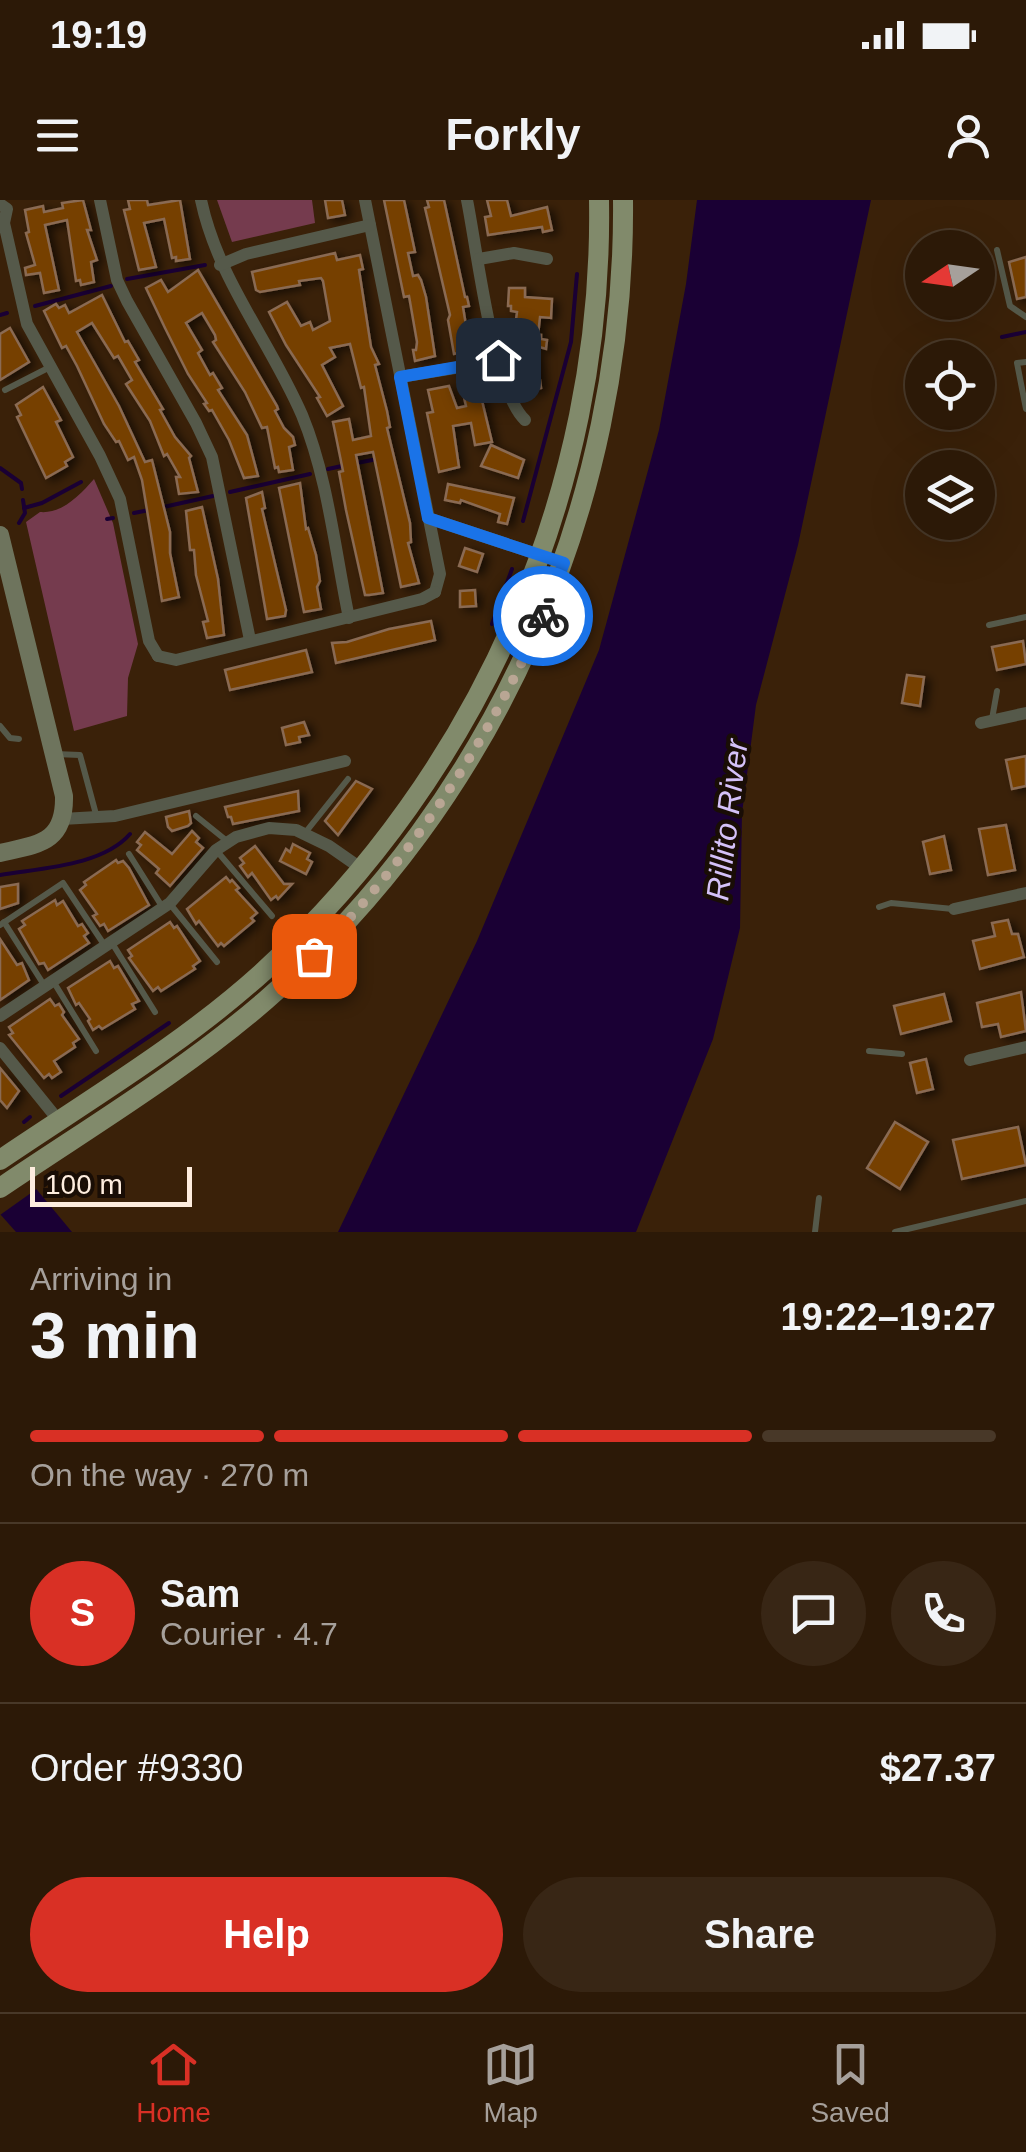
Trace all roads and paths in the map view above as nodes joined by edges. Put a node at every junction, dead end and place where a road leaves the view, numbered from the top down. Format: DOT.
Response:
graph roads {
  1 [pos="100,200"];
  2 [pos="201,200"];
  3 [pos="365,200"];
  4 [pos="467,200"];
  5 [pos="599,200"];
  6 [pos="623,200"];
  7 [pos="7,204"];
  8 [pos="370,226"];
  9 [pos="5,250"];
  10 [pos="997,250"];
  11 [pos="479,259"];
  12 [pos="547,259"];
  13 [pos="220,265"];
  14 [pos="1026,317"];
  15 [pos="498,360"];
  16 [pos="1026,362"];
  17 [pos="50,367"];
  18 [pos="400,377"];
  19 [pos="5,390"];
  20 [pos="1026,410"];
  21 [pos="526,420"];
  22 [pos="428,518"];
  23 [pos="0,535"];
  24 [pos="541,555"];
  25 [pos="564,563"];
  26 [pos="1026,616"];
  27 [pos="349,618"];
  28 [pos="990,625"];
  29 [pos="250,640"];
  30 [pos="997,691"];
  31 [pos="1026,712"];
  32 [pos="986,722"];
  33 [pos="0,726"];
  34 [pos="19,739"];
  35 [pos="54,754"];
  36 [pos="344,761"];
  37 [pos="348,779"];
  38 [pos="196,816"];
  39 [pos="97,818"];
  40 [pos="61,824"];
  41 [pos="304,833"];
  42 [pos="222,846"];
  43 [pos="0,853"];
  44 [pos="129,854"];
  45 [pos="362,870"];
  46 [pos="1026,893"];
  47 [pos="166,906"];
  48 [pos="880,906"];
  49 [pos="954,909"];
  50 [pos="272,916"];
  51 [pos="2,923"];
  52 [pos="109,945"];
  53 [pos="217,962"];
  54 [pos="49,984"];
  55 [pos="155,1012"];
  56 [pos="0,1016"];
  57 [pos="208,1017"];
  58 [pos="223,1036"];
  59 [pos="1026,1047"];
  60 [pos="0,1048"];
  61 [pos="96,1051"];
  62 [pos="869,1051"];
  63 [pos="902,1054"];
  64 [pos="970,1060"];
  65 [pos="59,1122"];
  66 [pos="4,1157"];
  67 [pos="0,1188"];
  68 [pos="820,1198"];
  69 [pos="1026,1202"];
  70 [pos="815,1232"];
  71 [pos="895,1232"];
  1 -- 29 [label="street"];
  2 -- 13 [label="street"];
  3 -- 8 [label="street"];
  4 -- 11 [label="street"];
  5 -- 24 [label="main road"];
  6 -- 25 [label="main road"];
  7 -- 9 [label="street"];
  8 -- 13 [label="street"];
  8 -- 18 [label="street"];
  9 -- 17 [label="street"];
  10 -- 14 [label="lane"];
  11 -- 12 [label="street"];
  11 -- 15 [label="street"];
  13 -- 27 [label="street"];
  15 -- 18 [label="street"];
  15 -- 21 [label="street"];
  16 -- 20 [label="lane"];
  17 -- 19 [label="lane"];
  17 -- 29 [label="street"];
  18 -- 22 [label="street"];
  22 -- 24 [label="street"];
  22 -- 27 [label="street"];
  23 -- 35 [label="street"];
  24 -- 25 [label="street"];
  24 -- 45 [label="main road"];
  25 -- 58 [label="main road"];
  26 -- 28 [label="lane"];
  27 -- 29 [label="street"];
  30 -- 32 [label="lane"];
  31 -- 32 [label="street"];
  33 -- 34 [label="lane"];
  35 -- 39 [label="lane"];
  35 -- 40 [label="street"];
  36 -- 39 [label="street"];
  37 -- 41 [label="lane"];
  38 -- 42 [label="lane"];
  39 -- 40 [label="street"];
  40 -- 43 [label="street"];
  41 -- 42 [label="street"];
  41 -- 45 [label="street"];
  42 -- 47 [label="street"];
  42 -- 50 [label="lane"];
  44 -- 47 [label="lane"];
  45 -- 57 [label="main road"];
  46 -- 49 [label="street"];
  47 -- 52 [label="street"];
  47 -- 53 [label="lane"];
  48 -- 49 [label="lane"];
  51 -- 52 [label="lane"];
  51 -- 54 [label="lane"];
  52 -- 54 [label="street"];
  52 -- 55 [label="lane"];
  54 -- 56 [label="street"];
  54 -- 61 [label="lane"];
  57 -- 58 [label="main road"];
  57 -- 65 [label="main road"];
  58 -- 67 [label="main road"];
  59 -- 64 [label="street"];
  60 -- 65 [label="street"];
  62 -- 63 [label="lane"];
  65 -- 66 [label="main road"];
  68 -- 70 [label="lane"];
  69 -- 71 [label="lane"];
}
